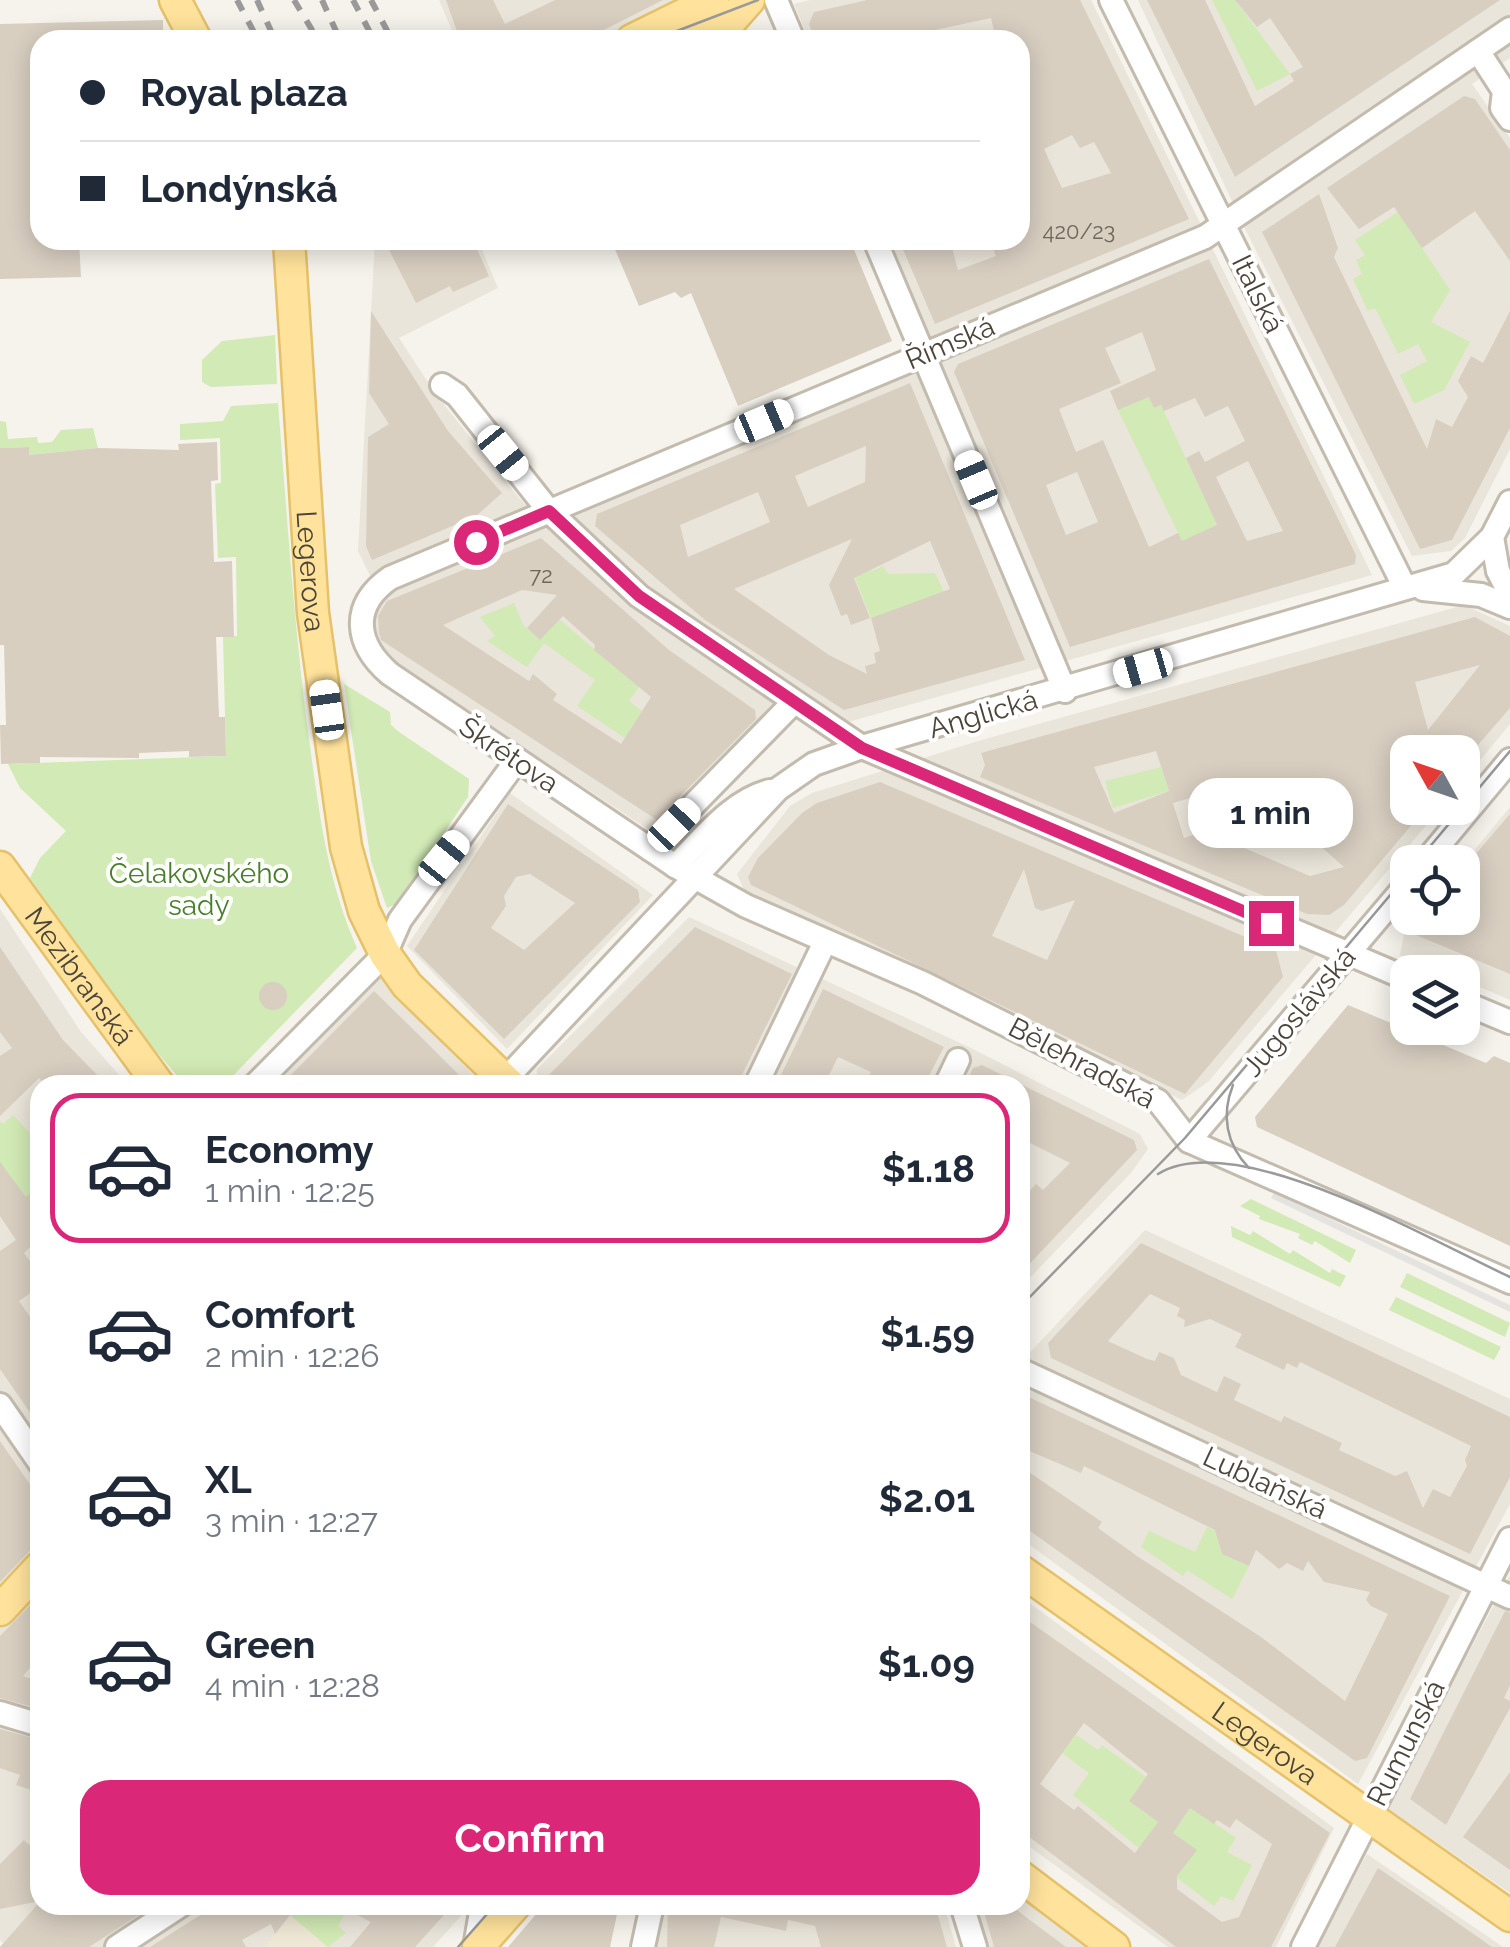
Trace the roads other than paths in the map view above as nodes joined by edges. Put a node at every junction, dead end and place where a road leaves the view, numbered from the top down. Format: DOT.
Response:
graph roads {
  1 [pos="174,0"];
  2 [pos="713,0"];
  3 [pos="748,0"];
  4 [pos="776,0"];
  5 [pos="1111,0"];
  6 [pos="190,30"];
  7 [pos="652,30"];
  8 [pos="716,30"];
  9 [pos="789,30"];
  10 [pos="1510,30"];
  11 [pos="1478,52"];
  12 [pos="1510,119"];
  13 [pos="1224,225"];
  14 [pos="296,250"];
  15 [pos="879,250"];
  16 [pos="923,355"];
  17 [pos="442,385"];
  18 [pos="1510,502"];
  19 [pos="549,511"];
  20 [pos="1492,537"];
  21 [pos="1405,588"];
  22 [pos="1510,594"];
  23 [pos="364,604"];
  24 [pos="1510,607"];
  25 [pos="1066,691"];
  26 [pos="792,703"];
  27 [pos="942,726"];
  28 [pos="862,748"];
  29 [pos="516,760"];
  30 [pos="1510,760"];
  31 [pos="938,780"];
  32 [pos="778,788"];
  33 [pos="1439,845"];
  34 [pos="650,849"];
  35 [pos="675,866"];
  36 [pos="0,867"];
  37 [pos="697,878"];
  38 [pos="1390,904"];
  39 [pos="824,944"];
  40 [pos="385,954"];
  41 [pos="1348,954"];
  42 [pos="1390,972"];
  43 [pos="1480,1010"];
  44 [pos="1510,1022"];
  45 [pos="958,1060"];
  46 [pos="152,1075"];
  47 [pos="265,1075"];
  48 [pos="496,1075"];
  49 [pos="513,1075"];
  50 [pos="761,1075"];
  51 [pos="951,1075"];
  52 [pos="1189,1140"];
  53 [pos="1510,1282"];
  54 [pos="1030,1375"];
  55 [pos="0,1405"];
  56 [pos="30,1448"];
  57 [pos="1510,1539"];
  58 [pos="1030,1577"];
  59 [pos="30,1578"];
  60 [pos="1486,1586"];
  61 [pos="1510,1597"];
  62 [pos="0,1610"];
  63 [pos="0,1713"];
  64 [pos="30,1722"];
  65 [pos="1369,1816"];
  66 [pos="1030,1884"];
  67 [pos="166,1915"];
  68 [pos="481,1915"];
  69 [pos="506,1915"];
  70 [pos="650,1915"];
  71 [pos="965,1915"];
  72 [pos="1510,1916"];
  73 [pos="117,1947"];
  74 [pos="476,1947"];
  75 [pos="643,1947"];
  76 [pos="974,1947"];
  77 [pos="1114,1947"];
  78 [pos="1303,1947"];
  1 -- 6 [label="main road"];
  2 -- 7 [label="main road"];
  3 -- 8 [label="main road"];
  4 -- 9 [label="street"];
  5 -- 13 [label="street, Italská"];
  10 -- 11 [label="street, Římská"];
  11 -- 12 [label="street"];
  11 -- 13 [label="street, Římská"];
  13 -- 16 [label="street, Římská"];
  13 -- 21 [label="street, Italská"];
  14 -- 40 [label="main road, Legerova"];
  15 -- 16 [label="street"];
  16 -- 19 [label="street, Římská"];
  16 -- 25 [label="street"];
  17 -- 19 [label="street"];
  18 -- 20 [label="street"];
  19 -- 23 [label="street, Římská"];
  19 -- 26 [label="street"];
  20 -- 21 [label="street, Anglická"];
  20 -- 22 [label="street"];
  21 -- 24 [label="street, Anglická"];
  21 -- 25 [label="street, Anglická"];
  23 -- 29 [label="street, Škrétova"];
  25 -- 27 [label="street, Anglická"];
  26 -- 28 [label="street"];
  26 -- 34 [label="street"];
  27 -- 28 [label="street, Anglická"];
  27 -- 31 [label="street"];
  28 -- 31 [label="street"];
  28 -- 32 [label="street, Anglická"];
  29 -- 34 [label="street, Škrétova"];
  29 -- 40 [label="street"];
  30 -- 33 [label="street"];
  31 -- 41 [label="street"];
  32 -- 35 [label="street"];
  32 -- 37 [label="street, Anglická"];
  34 -- 35 [label="street, Škrétova"];
  35 -- 37 [label="street, Škrétova"];
  36 -- 46 [label="main road, Mezibranská"];
  37 -- 39 [label="street, Bělehradská"];
  37 -- 49 [label="street, Anglická"];
  38 -- 41 [label="street, Jugoslávská"];
  39 -- 50 [label="street"];
  39 -- 52 [label="street, Bělehradská"];
  40 -- 47 [label="street"];
  40 -- 48 [label="main road, Legerova"];
  41 -- 42 [label="street"];
  41 -- 52 [label="street, Jugoslávská"];
  43 -- 44 [label="street"];
  45 -- 51 [label="street"];
  52 -- 53 [label="street, Bělehradská"];
  54 -- 60 [label="street, Lublaňská"];
  55 -- 56 [label="street"];
  57 -- 60 [label="street, Rumunská"];
  58 -- 65 [label="main road, Legerova"];
  59 -- 62 [label="main road"];
  60 -- 61 [label="street, Lublaňská"];
  60 -- 65 [label="street, Rumunská"];
  63 -- 64 [label="street"];
  65 -- 72 [label="main road, Legerova"];
  65 -- 78 [label="street, Rumunská"];
  66 -- 77 [label="main road"];
  67 -- 73 [label="street"];
  68 -- 74 [label="street"];
  69 -- 74 [label="main road"];
  70 -- 75 [label="street"];
  71 -- 76 [label="street"];
}
